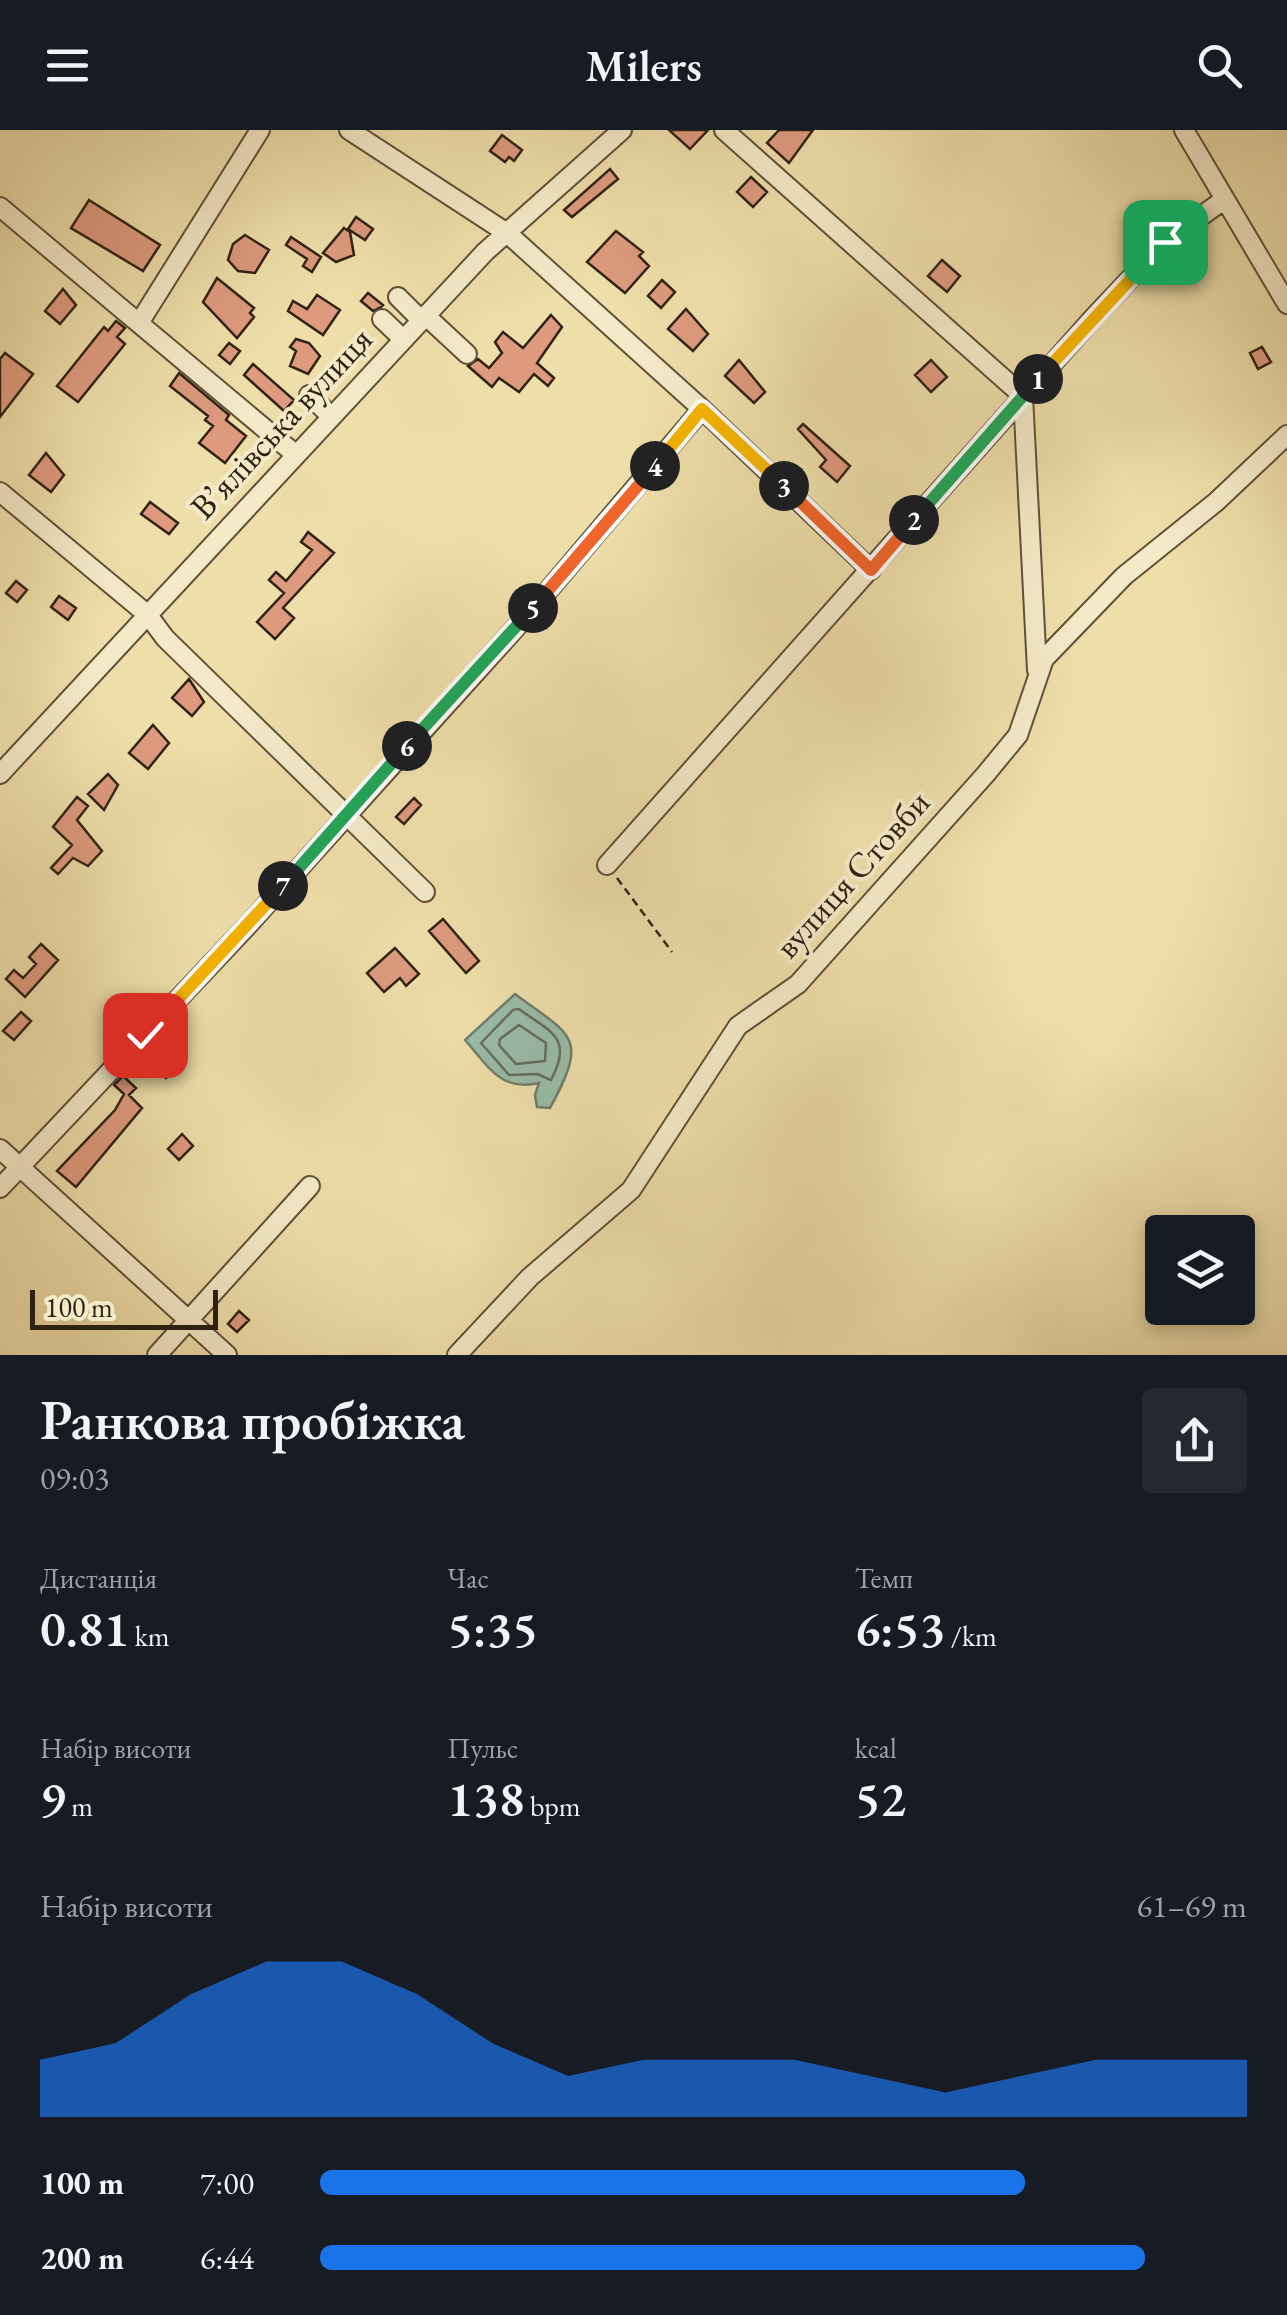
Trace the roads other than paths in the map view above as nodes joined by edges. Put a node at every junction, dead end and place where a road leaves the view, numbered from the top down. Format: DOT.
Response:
graph roads {
  1 [pos="260,130"];
  2 [pos="349,130"];
  3 [pos="622,130"];
  4 [pos="724,130"];
  5 [pos="1184,130"];
  6 [pos="1225,199"];
  7 [pos="0,207"];
  8 [pos="507,233"];
  9 [pos="398,297"];
  10 [pos="1287,304"];
  11 [pos="423,318"];
  12 [pos="382,319"];
  13 [pos="140,320"];
  14 [pos="403,338"];
  15 [pos="467,354"];
  16 [pos="308,395"];
  17 [pos="1023,396"];
  18 [pos="702,409"];
  19 [pos="330,416"];
  20 [pos="1287,435"];
  21 [pos="296,454"];
  22 [pos="0,492"];
  23 [pos="871,570"];
  24 [pos="148,614"];
  25 [pos="1038,678"];
  26 [pos="0,774"];
  27 [pos="345,814"];
  28 [pos="607,865"];
  29 [pos="426,892"];
  30 [pos="0,1150"];
  31 [pos="19,1167"];
  32 [pos="310,1186"];
  33 [pos="0,1188"];
  34 [pos="190,1320"];
  35 [pos="157,1355"];
  36 [pos="228,1355"];
  37 [pos="457,1355"];
  1 -- 13 [label="street"];
  2 -- 8 [label="street"];
  3 -- 8 [label="street, В’ялівська вулиця"];
  4 -- 17 [label="street"];
  5 -- 6 [label="street"];
  6 -- 10 [label="street"];
  6 -- 17 [label="street"];
  7 -- 13 [label="street"];
  8 -- 11 [label="street, В’ялівська вулиця"];
  8 -- 18 [label="street"];
  9 -- 11 [label="street"];
  11 -- 14 [label="street, В’ялівська вулиця"];
  11 -- 15 [label="street"];
  12 -- 14 [label="street"];
  13 -- 21 [label="street"];
  14 -- 19 [label="street, В’ялівська вулиця"];
  16 -- 19 [label="street"];
  17 -- 23 [label="street"];
  17 -- 25 [label="street"];
  18 -- 23 [label="street"];
  18 -- 27 [label="street"];
  19 -- 21 [label="street, В’ялівська вулиця"];
  20 -- 25 [label="street, вулиця Стовби"];
  21 -- 24 [label="street, В’ялівська вулиця"];
  22 -- 24 [label="street"];
  23 -- 28 [label="street"];
  24 -- 26 [label="street, В’ялівська вулиця"];
  24 -- 27 [label="street"];
  25 -- 37 [label="street, вулиця Стовби"];
  27 -- 29 [label="street"];
  27 -- 31 [label="street"];
  30 -- 31 [label="street"];
  31 -- 33 [label="street"];
  31 -- 34 [label="street"];
  32 -- 34 [label="street"];
  34 -- 35 [label="street"];
  34 -- 36 [label="street"];
}
